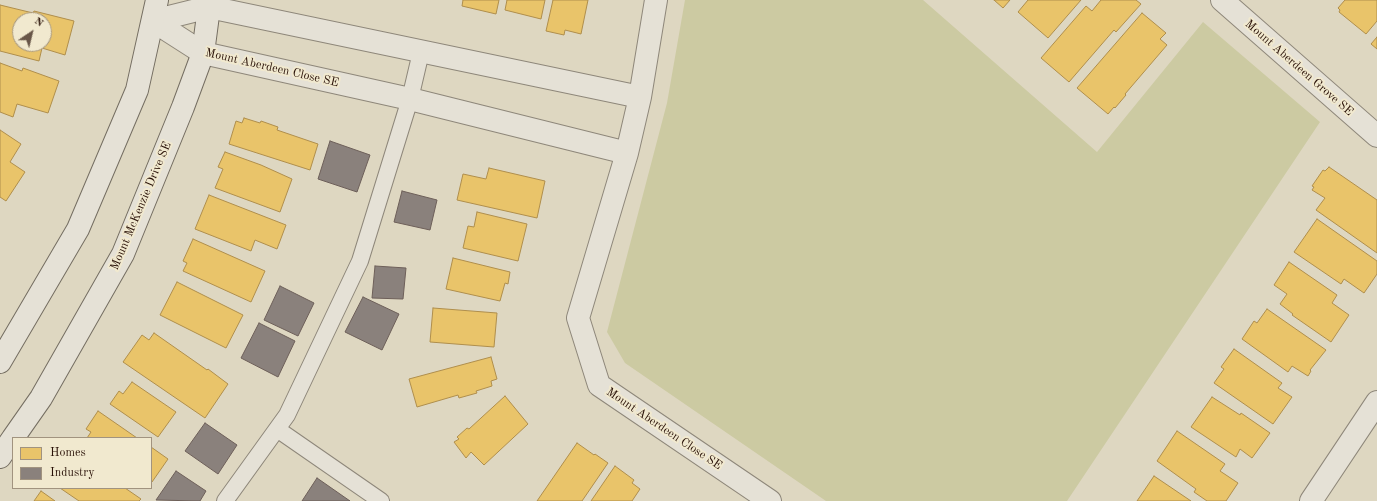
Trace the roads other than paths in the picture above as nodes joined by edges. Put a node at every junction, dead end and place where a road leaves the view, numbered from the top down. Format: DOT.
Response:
graph roads {
  1 [pos="656,0"];
  2 [pos="1222,0"];
  3 [pos="210,4"];
  4 [pos="155,10"];
  5 [pos="421,52"];
  6 [pos="203,53"];
  7 [pos="640,97"];
  8 [pos="410,99"];
  9 [pos="1377,136"];
  10 [pos="626,153"];
  11 [pos="0,362"];
  12 [pos="1377,402"];
  13 [pos="277,429"];
  14 [pos="14,437"];
  15 [pos="12,439"];
  16 [pos="0,457"];
  17 [pos="225,501"];
  18 [pos="381,501"];
  19 [pos="770,501"];
  20 [pos="1310,501"];
  1 -- 7 [label="street, Mount Aberdeen Close SE"];
  2 -- 9 [label="street, Mount Aberdeen Grove SE"];
  3 -- 4 [label="street"];
  3 -- 5 [label="street"];
  3 -- 6 [label="street, Mount McKenzie Drive SE"];
  4 -- 6 [label="street, Mount Aberdeen Close SE"];
  4 -- 11 [label="street"];
  5 -- 7 [label="street"];
  5 -- 8 [label="lane"];
  6 -- 8 [label="street, Mount Aberdeen Close SE"];
  6 -- 14 [label="street, Mount McKenzie Drive SE"];
  7 -- 10 [label="street, Mount Aberdeen Close SE"];
  8 -- 10 [label="street, Mount Aberdeen Close SE"];
  8 -- 13 [label="lane"];
  10 -- 19 [label="street, Mount Aberdeen Close SE"];
  12 -- 20 [label="street"];
  13 -- 17 [label="lane"];
  13 -- 18 [label="lane"];
  15 -- 16 [label="street, Mount McKenzie Drive SE"];
}
